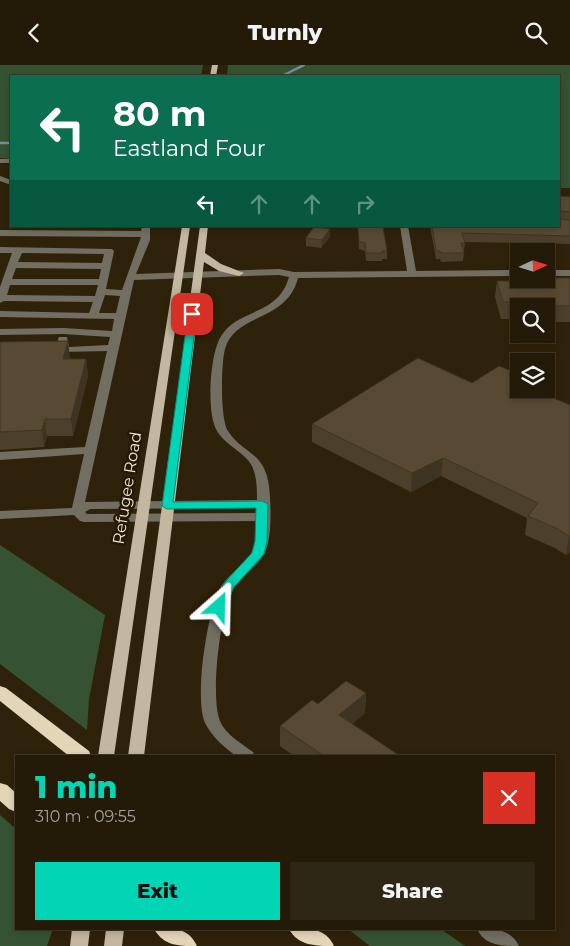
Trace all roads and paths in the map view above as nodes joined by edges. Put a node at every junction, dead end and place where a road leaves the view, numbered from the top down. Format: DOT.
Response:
graph roads {
  1 [pos="186,227"];
  2 [pos="204,227"];
  3 [pos="404,227"];
  4 [pos="146,230"];
  5 [pos="0,233"];
  6 [pos="0,249"];
  7 [pos="18,250"];
  8 [pos="200,253"];
  9 [pos="12,265"];
  10 [pos="106,266"];
  11 [pos="239,273"];
  12 [pos="412,273"];
  13 [pos="510,273"];
  14 [pos="555,273"];
  15 [pos="570,273"];
  16 [pos="294,275"];
  17 [pos="179,276"];
  18 [pos="201,276"];
  19 [pos="130,277"];
  20 [pos="268,279"];
  21 [pos="6,282"];
  22 [pos="101,291"];
  23 [pos="290,291"];
  24 [pos="126,293"];
  25 [pos="0,299"];
  26 [pos="1,315"];
  27 [pos="94,316"];
  28 [pos="120,316"];
  29 [pos="0,331"];
  30 [pos="63,331"];
  31 [pos="117,334"];
  32 [pos="114,348"];
  33 [pos="91,450"];
  34 [pos="0,456"];
  35 [pos="77,511"];
  36 [pos="262,511"];
  37 [pos="143,512"];
  38 [pos="166,512"];
  39 [pos="0,515"];
  40 [pos="0,692"];
  41 [pos="81,755"];
  42 [pos="106,755"];
  43 [pos="136,755"];
  44 [pos="245,755"];
  45 [pos="0,791"];
  46 [pos="15,804"];
  47 [pos="81,930"];
  48 [pos="115,930"];
  49 [pos="166,930"];
  50 [pos="301,930"];
  51 [pos="487,930"];
  52 [pos="184,945"];
  53 [pos="79,946"];
  54 [pos="113,946"];
  55 [pos="323,946"];
  56 [pos="510,946"];
  1 -- 17 [label="main road, Refugee Road"];
  2 -- 8 [label="main road"];
  3 -- 12 [label="street"];
  4 -- 5 [label="street"];
  4 -- 19 [label="street"];
  6 -- 7 [label="street"];
  7 -- 9 [label="street"];
  7 -- 10 [label="street"];
  8 -- 11 [label="main road"];
  8 -- 18 [label="main road"];
  9 -- 10 [label="street"];
  9 -- 21 [label="street"];
  10 -- 22 [label="street"];
  11 -- 16 [label="street"];
  11 -- 18 [label="street"];
  12 -- 13 [label="street"];
  12 -- 16 [label="street"];
  14 -- 15 [label="street"];
  16 -- 20 [label="street"];
  16 -- 23 [label="street"];
  17 -- 18 [label="street"];
  17 -- 19 [label="street"];
  17 -- 37 [label="main road, Refugee Road"];
  18 -- 20 [label="street"];
  18 -- 38 [label="main road"];
  19 -- 24 [label="street"];
  20 -- 23 [label="street"];
  21 -- 22 [label="street"];
  21 -- 25 [label="street"];
  22 -- 24 [label="street"];
  22 -- 25 [label="street"];
  22 -- 27 [label="street"];
  23 -- 36 [label="street"];
  24 -- 28 [label="street"];
  26 -- 27 [label="street"];
  27 -- 28 [label="street"];
  28 -- 31 [label="street"];
  29 -- 30 [label="street"];
  30 -- 31 [label="street"];
  30 -- 32 [label="street"];
  31 -- 32 [label="street"];
  32 -- 33 [label="street"];
  33 -- 34 [label="street"];
  33 -- 35 [label="street"];
  35 -- 37 [label="street"];
  35 -- 39 [label="street"];
  36 -- 38 [label="street"];
  36 -- 44 [label="street"];
  37 -- 38 [label="street"];
  37 -- 42 [label="main road, Refugee Road"];
  38 -- 43 [label="main road"];
  40 -- 41 [label="highway"];
  45 -- 46 [label="highway"];
  47 -- 53 [label="main road"];
  48 -- 54 [label="main road"];
  49 -- 52 [label="highway"];
  50 -- 55 [label="highway"];
  51 -- 56 [label="street"];
}
